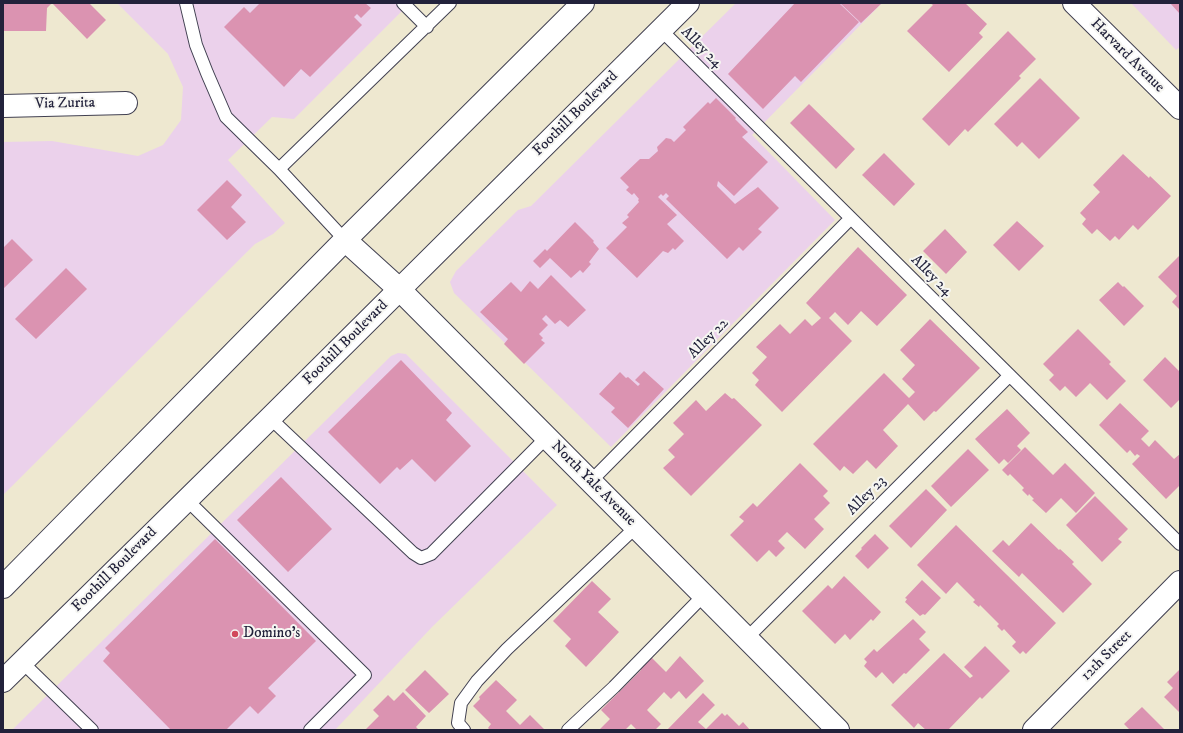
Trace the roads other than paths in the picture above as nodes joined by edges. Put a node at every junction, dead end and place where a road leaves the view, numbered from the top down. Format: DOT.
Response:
graph roads {
  1 [pos="186,3"];
  2 [pos="403,3"];
  3 [pos="450,3"];
  4 [pos="583,3"];
  5 [pos="688,3"];
  6 [pos="1074,3"];
  7 [pos="427,27"];
  8 [pos="661,30"];
  9 [pos="126,103"];
  10 [pos="3,106"];
  11 [pos="1180,108"];
  12 [pos="279,169"];
  13 [pos="851,218"];
  14 [pos="345,240"];
  15 [pos="399,289"];
  16 [pos="1009,376"];
  17 [pos="270,418"];
  18 [pos="546,438"];
  19 [pos="590,482"];
  20 [pos="187,500"];
  21 [pos="636,527"];
  22 [pos="1180,544"];
  23 [pos="1180,582"];
  24 [pos="3,587"];
  25 [pos="704,595"];
  26 [pos="747,638"];
  27 [pos="22,662"];
  28 [pos="3,681"];
  29 [pos="92,730"];
  30 [pos="310,730"];
  31 [pos="464,730"];
  32 [pos="568,730"];
  33 [pos="838,730"];
  34 [pos="1034,730"];
  1 -- 12 [label="lane"];
  2 -- 7 [label="lane"];
  3 -- 7 [label="lane"];
  4 -- 14 [label="main road"];
  5 -- 8 [label="main road, Foothill Boulevard"];
  6 -- 11 [label="main road, Harvard Avenue"];
  7 -- 12 [label="lane"];
  8 -- 13 [label="lane, Alley 24"];
  8 -- 15 [label="main road, Foothill Boulevard"];
  9 -- 10 [label="main road, Via Zurita"];
  12 -- 14 [label="lane"];
  13 -- 16 [label="lane, Alley 24"];
  13 -- 19 [label="lane, Alley 22"];
  14 -- 15 [label="main road, North Yale Avenue"];
  14 -- 24 [label="main road"];
  15 -- 17 [label="main road, Foothill Boulevard"];
  15 -- 18 [label="main road, North Yale Avenue"];
  16 -- 22 [label="lane, Alley 24"];
  16 -- 26 [label="lane, Alley 23"];
  17 -- 18 [label="lane"];
  17 -- 20 [label="main road, Foothill Boulevard"];
  18 -- 19 [label="main road, North Yale Avenue"];
  19 -- 21 [label="main road, North Yale Avenue"];
  20 -- 27 [label="main road, Foothill Boulevard"];
  20 -- 30 [label="lane"];
  21 -- 25 [label="main road, North Yale Avenue"];
  21 -- 31 [label="lane"];
  23 -- 34 [label="main road, 12th Street"];
  25 -- 26 [label="main road, North Yale Avenue"];
  25 -- 32 [label="lane"];
  26 -- 33 [label="main road, North Yale Avenue"];
  27 -- 28 [label="main road, Foothill Boulevard"];
  27 -- 29 [label="lane"];
}
